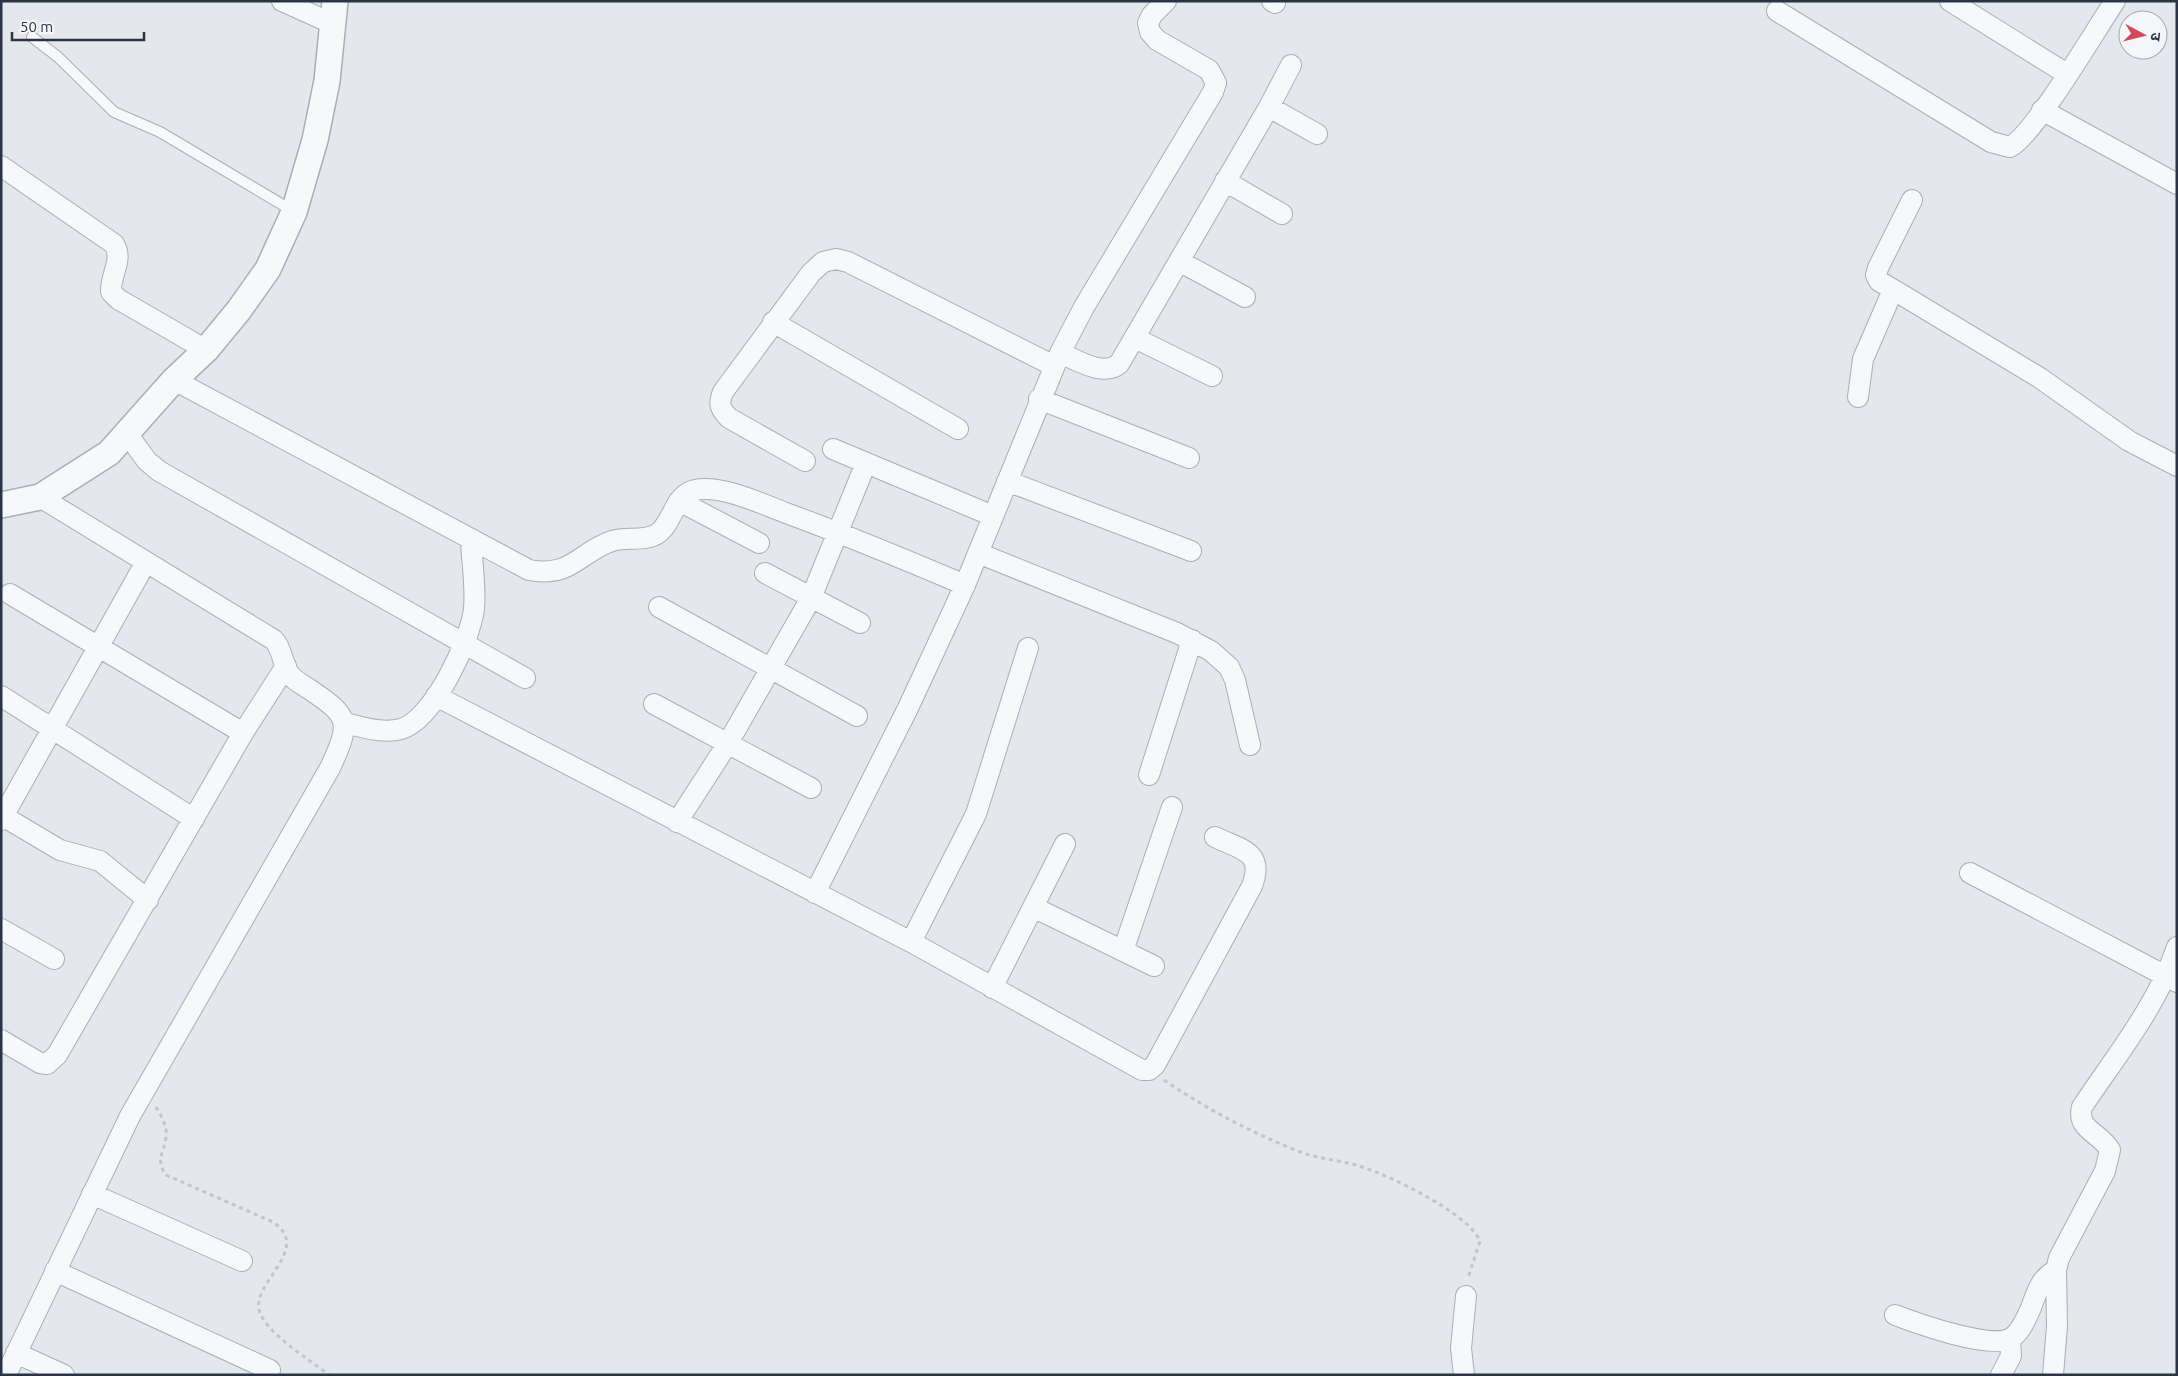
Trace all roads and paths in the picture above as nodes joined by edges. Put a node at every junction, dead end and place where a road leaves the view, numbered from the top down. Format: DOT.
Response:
graph roads {
  1 [pos="282,1"];
  2 [pos="1166,1"];
  3 [pos="1950,1"];
  4 [pos="2115,1"];
  5 [pos="1777,11"];
  6 [pos="334,13"];
  7 [pos="32,36"];
  8 [pos="1291,65"];
  9 [pos="2066,74"];
  10 [pos="1270,107"];
  11 [pos="2042,110"];
  12 [pos="1317,134"];
  13 [pos="1,166"];
  14 [pos="1225,181"];
  15 [pos="2177,184"];
  16 [pos="1912,200"];
  17 [pos="294,212"];
  18 [pos="1282,214"];
  19 [pos="1179,261"];
  20 [pos="1893,290"];
  21 [pos="1245,297"];
  22 [pos="773,322"];
  23 [pos="1135,338"];
  24 [pos="206,350"];
  25 [pos="1057,360"];
  26 [pos="1212,376"];
  27 [pos="174,380"];
  28 [pos="1858,397"];
  29 [pos="1039,399"];
  30 [pos="958,429"];
  31 [pos="120,443"];
  32 [pos="833,449"];
  33 [pos="1189,458"];
  34 [pos="805,461"];
  35 [pos="866,463"];
  36 [pos="2177,466"];
  37 [pos="1007,481"];
  38 [pos="40,497"];
  39 [pos="679,501"];
  40 [pos="1,505"];
  41 [pos="993,516"];
  42 [pos="838,532"];
  43 [pos="471,541"];
  44 [pos="759,543"];
  45 [pos="1191,551"];
  46 [pos="978,553"];
  47 [pos="146,562"];
  48 [pos="765,573"];
  49 [pos="965,585"];
  50 [pos="10,594"];
  51 [pos="811,598"];
  52 [pos="659,607"];
  53 [pos="860,623"];
  54 [pos="1192,640"];
  55 [pos="464,644"];
  56 [pos="98,647"];
  57 [pos="1028,648"];
  58 [pos="286,666"];
  59 [pos="770,669"];
  60 [pos="525,678"];
  61 [pos="1,696"];
  62 [pos="436,696"];
  63 [pos="654,704"];
  64 [pos="857,716"];
  65 [pos="344,723"];
  66 [pos="51,729"];
  67 [pos="243,733"];
  68 [pos="728,742"];
  69 [pos="1250,745"];
  70 [pos="1149,775"];
  71 [pos="811,788"];
  72 [pos="1172,807"];
  73 [pos="2,817"];
  74 [pos="194,819"];
  75 [pos="677,822"];
  76 [pos="1215,837"];
  77 [pos="1065,844"];
  78 [pos="1970,873"];
  79 [pos="815,893"];
  80 [pos="148,900"];
  81 [pos="1034,907"];
  82 [pos="1,929"];
  83 [pos="911,942"];
  84 [pos="2177,947"];
  85 [pos="1122,951"];
  86 [pos="54,959"];
  87 [pos="1154,966"];
  88 [pos="2172,979"];
  89 [pos="992,988"];
  90 [pos="1,1040"];
  91 [pos="1150,1070"];
  92 [pos="146,1086"];
  93 [pos="92,1194"];
  94 [pos="242,1261"];
  95 [pos="1471,1266"];
  96 [pos="2056,1270"];
  97 [pos="55,1271"];
  98 [pos="1466,1296"];
  99 [pos="1895,1315"];
  100 [pos="2010,1339"];
  101 [pos="16,1353"];
  102 [pos="270,1370"];
  103 [pos="6,1375"];
  104 [pos="64,1375"];
  105 [pos="329,1375"];
  106 [pos="1464,1375"];
  107 [pos="2001,1375"];
  108 [pos="2053,1375"];
  1 -- 6 [label="street"];
  2 -- 25 [label="street"];
  3 -- 9 [label="street"];
  4 -- 9 [label="street"];
  5 -- 11 [label="street"];
  6 -- 17 [label="street"];
  7 -- 17 [label="lane"];
  8 -- 10 [label="street"];
  9 -- 11 [label="street"];
  10 -- 12 [label="street"];
  10 -- 14 [label="street"];
  11 -- 15 [label="street"];
  13 -- 24 [label="street"];
  14 -- 18 [label="street"];
  14 -- 19 [label="street"];
  16 -- 20 [label="street"];
  17 -- 24 [label="street"];
  19 -- 21 [label="street"];
  19 -- 23 [label="street"];
  20 -- 28 [label="street"];
  20 -- 36 [label="street"];
  22 -- 25 [label="street"];
  22 -- 30 [label="street"];
  22 -- 34 [label="street"];
  23 -- 25 [label="street"];
  23 -- 26 [label="street"];
  24 -- 27 [label="street"];
  25 -- 29 [label="street"];
  27 -- 31 [label="street"];
  27 -- 43 [label="street"];
  29 -- 33 [label="street"];
  29 -- 37 [label="street"];
  31 -- 38 [label="street"];
  31 -- 55 [label="street"];
  32 -- 35 [label="street"];
  35 -- 41 [label="street"];
  35 -- 42 [label="street"];
  37 -- 41 [label="street"];
  37 -- 45 [label="street"];
  38 -- 40 [label="street"];
  38 -- 47 [label="street"];
  39 -- 42 [label="street"];
  39 -- 43 [label="street"];
  39 -- 44 [label="street"];
  41 -- 46 [label="street"];
  42 -- 49 [label="street"];
  42 -- 51 [label="street"];
  43 -- 55 [label="street"];
  46 -- 49 [label="street"];
  46 -- 54 [label="street"];
  47 -- 56 [label="street"];
  47 -- 58 [label="street"];
  48 -- 51 [label="street"];
  49 -- 79 [label="street"];
  50 -- 56 [label="street"];
  51 -- 53 [label="street"];
  51 -- 59 [label="street"];
  52 -- 59 [label="street"];
  54 -- 69 [label="street"];
  54 -- 70 [label="street"];
  55 -- 60 [label="street"];
  55 -- 62 [label="street"];
  56 -- 66 [label="street"];
  56 -- 67 [label="street"];
  57 -- 83 [label="street"];
  58 -- 65 [label="street"];
  58 -- 67 [label="street"];
  59 -- 64 [label="street"];
  59 -- 68 [label="street"];
  61 -- 66 [label="street"];
  62 -- 65 [label="street"];
  62 -- 75 [label="street"];
  63 -- 68 [label="street"];
  65 -- 92 [label="street"];
  66 -- 73 [label="street"];
  66 -- 74 [label="street"];
  67 -- 74 [label="street"];
  68 -- 71 [label="street"];
  68 -- 75 [label="street"];
  72 -- 85 [label="street"];
  73 -- 80 [label="street"];
  74 -- 80 [label="street"];
  75 -- 79 [label="street"];
  76 -- 91 [label="street"];
  77 -- 81 [label="street"];
  78 -- 88 [label="street"];
  79 -- 83 [label="street"];
  80 -- 90 [label="street"];
  81 -- 85 [label="street"];
  81 -- 89 [label="street"];
  82 -- 86 [label="street"];
  83 -- 89 [label="street"];
  84 -- 88 [label="street"];
  85 -- 87 [label="street"];
  88 -- 96 [label="street"];
  89 -- 91 [label="street"];
  91 -- 95 [label="path"];
  92 -- 93 [label="street"];
  92 -- 105 [label="path"];
  93 -- 94 [label="street"];
  93 -- 97 [label="street"];
  96 -- 100 [label="street"];
  96 -- 108 [label="street"];
  97 -- 101 [label="street"];
  97 -- 102 [label="street"];
  98 -- 106 [label="street"];
  99 -- 100 [label="street"];
  100 -- 107 [label="street"];
  101 -- 103 [label="street"];
  101 -- 104 [label="street"];
}
